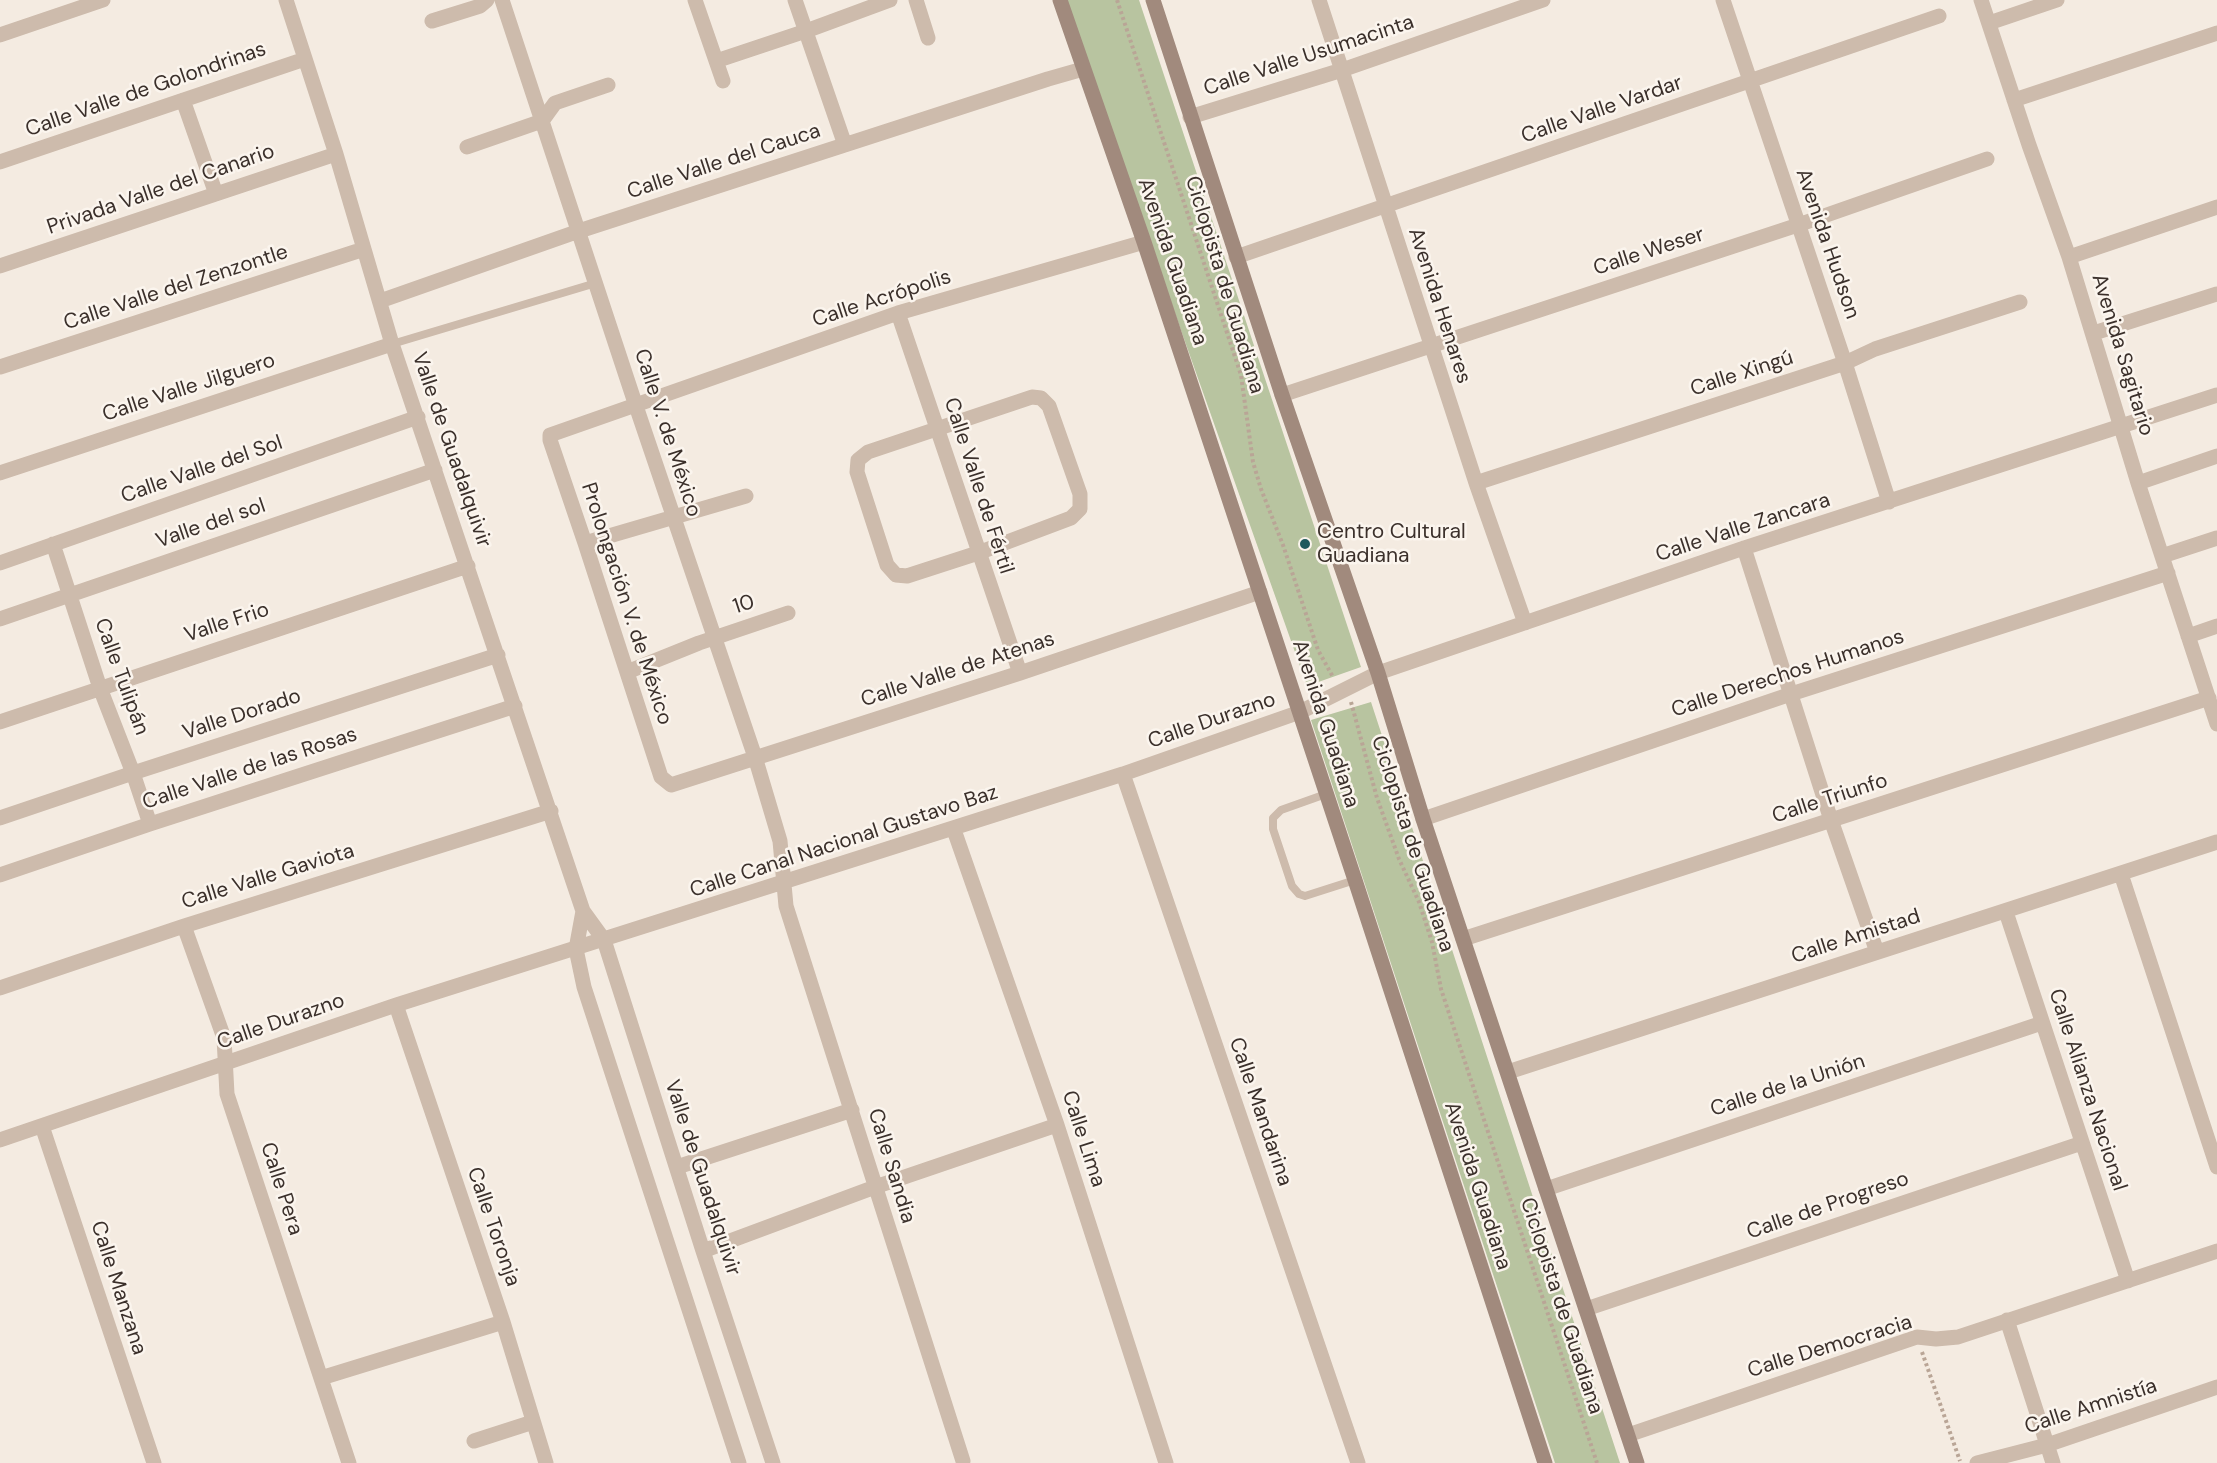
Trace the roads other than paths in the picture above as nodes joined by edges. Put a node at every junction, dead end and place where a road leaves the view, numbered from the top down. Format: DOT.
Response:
graph roads {
  1 [pos="103,0"];
  2 [pos="286,0"];
  3 [pos="488,0"];
  4 [pos="502,0"];
  5 [pos="695,0"];
  6 [pos="795,0"];
  7 [pos="890,0"];
  8 [pos="915,0"];
  9 [pos="1059,0"];
  10 [pos="1153,0"];
  11 [pos="1319,0"];
  12 [pos="1543,0"];
  13 [pos="1723,0"];
  14 [pos="1981,0"];
  15 [pos="2057,0"];
  16 [pos="1940,16"];
  17 [pos="432,21"];
  18 [pos="1989,23"];
  19 [pos="806,31"];
  20 [pos="2217,33"];
  21 [pos="0,35"];
  22 [pos="928,38"];
  23 [pos="305,59"];
  24 [pos="716,61"];
  25 [pos="1083,69"];
  26 [pos="1342,70"];
  27 [pos="723,81"];
  28 [pos="1750,81"];
  29 [pos="608,85"];
  30 [pos="183,100"];
  31 [pos="2014,100"];
  32 [pos="1190,117"];
  33 [pos="542,120"];
  34 [pos="845,145"];
  35 [pos="467,147"];
  36 [pos="336,154"];
  37 [pos="1988,159"];
  38 [pos="0,162"];
  39 [pos="216,194"];
  40 [pos="1385,207"];
  41 [pos="2217,207"];
  42 [pos="1798,225"];
  43 [pos="579,231"];
  44 [pos="1144,242"];
  45 [pos="364,249"];
  46 [pos="1236,257"];
  47 [pos="2069,257"];
  48 [pos="0,266"];
  49 [pos="596,283"];
  50 [pos="2217,294"];
  51 [pos="380,302"];
  52 [pos="2020,302"];
  53 [pos="897,313"];
  54 [pos="2094,333"];
  55 [pos="392,344"];
  56 [pos="1430,346"];
  57 [pos="1845,363"];
  58 [pos="0,367"];
  59 [pos="1282,395"];
  60 [pos="2217,395"];
  61 [pos="636,406"];
  62 [pos="418,417"];
  63 [pos="2122,427"];
  64 [pos="938,429"];
  65 [pos="550,435"];
  66 [pos="2217,456"];
  67 [pos="435,470"];
  68 [pos="0,473"];
  69 [pos="1476,483"];
  70 [pos="2138,483"];
  71 [pos="746,496"];
  72 [pos="1889,502"];
  73 [pos="673,516"];
  74 [pos="2217,538"];
  75 [pos="585,543"];
  76 [pos="53,544"];
  77 [pos="1744,548"];
  78 [pos="978,554"];
  79 [pos="2162,556"];
  80 [pos="0,563"];
  81 [pos="468,566"];
  82 [pos="2168,573"];
  83 [pos="1260,592"];
  84 [pos="69,595"];
  85 [pos="788,613"];
  86 [pos="0,619"];
  87 [pos="1525,623"];
  88 [pos="2217,626"];
  89 [pos="2188,636"];
  90 [pos="714,637"];
  91 [pos="498,655"];
  92 [pos="627,672"];
  93 [pos="1020,673"];
  94 [pos="1377,673"];
  95 [pos="100,688"];
  96 [pos="1791,694"];
  97 [pos="2209,698"];
  98 [pos="515,706"];
  99 [pos="1299,712"];
  100 [pos="2216,717"];
  101 [pos="0,722"];
  102 [pos="755,757"];
  103 [pos="133,772"];
  104 [pos="1124,774"];
  105 [pos="667,784"];
  106 [pos="1326,794"];
  107 [pos="551,810"];
  108 [pos="0,818"];
  109 [pos="1423,819"];
  110 [pos="1831,820"];
  111 [pos="150,824"];
  112 [pos="954,830"];
  113 [pos="2217,842"];
  114 [pos="2121,874"];
  115 [pos="0,875"];
  116 [pos="1355,880"];
  117 [pos="785,881"];
  118 [pos="583,911"];
  119 [pos="2006,912"];
  120 [pos="184,926"];
  121 [pos="1463,939"];
  122 [pos="604,940"];
  123 [pos="576,949"];
  124 [pos="1877,952"];
  125 [pos="0,988"];
  126 [pos="396,1005"];
  127 [pos="2042,1023"];
  128 [pos="225,1064"];
  129 [pos="1508,1072"];
  130 [pos="852,1110"];
  131 [pos="1057,1125"];
  132 [pos="42,1126"];
  133 [pos="0,1140"];
  134 [pos="2082,1143"];
  135 [pos="677,1167"];
  136 [pos="2217,1167"];
  137 [pos="875,1187"];
  138 [pos="1546,1189"];
  139 [pos="703,1251"];
  140 [pos="2217,1251"];
  141 [pos="2128,1281"];
  142 [pos="1586,1310"];
  143 [pos="2007,1320"];
  144 [pos="503,1322"];
  145 [pos="321,1378"];
  146 [pos="2217,1388"];
  147 [pos="533,1422"];
  148 [pos="1628,1435"];
  149 [pos="474,1441"];
  150 [pos="2047,1445"];
  151 [pos="963,1461"];
  152 [pos="154,1463"];
  153 [pos="349,1463"];
  154 [pos="546,1463"];
  155 [pos="739,1463"];
  156 [pos="772,1463"];
  157 [pos="1166,1463"];
  158 [pos="1358,1463"];
  159 [pos="1545,1463"];
  160 [pos="1637,1463"];
  161 [pos="1977,1463"];
  162 [pos="2053,1463"];
  1 -- 21 [label="street"];
  2 -- 23 [label="street, Valle de Guadalquivir"];
  3 -- 17 [label="street"];
  4 -- 33 [label="street, Calle V. de México"];
  5 -- 24 [label="street"];
  6 -- 19 [label="street"];
  7 -- 19 [label="street"];
  8 -- 22 [label="street"];
  9 -- 25 [label="street, Avenida Guadiana"];
  10 -- 32 [label="street"];
  11 -- 26 [label="street, Avenida Henares"];
  12 -- 26 [label="street, Calle Valle Usumacinta"];
  13 -- 28 [label="street, Avenida Hudson"];
  14 -- 18 [label="street, Avenida Sagitario"];
  15 -- 18 [label="street"];
  16 -- 28 [label="street, Calle Valle Vardar"];
  18 -- 31 [label="street, Avenida Sagitario"];
  19 -- 24 [label="street"];
  19 -- 34 [label="street"];
  20 -- 31 [label="street"];
  23 -- 30 [label="street, Calle Valle de Golondrinas"];
  23 -- 36 [label="street, Valle de Guadalquivir"];
  24 -- 27 [label="street"];
  25 -- 34 [label="street, Calle Valle del Cauca"];
  25 -- 44 [label="street, Avenida Guadiana"];
  26 -- 32 [label="street, Calle Valle Usumacinta"];
  26 -- 40 [label="street, Avenida Henares"];
  28 -- 40 [label="street, Calle Valle Vardar"];
  28 -- 42 [label="street, Avenida Hudson"];
  29 -- 33 [label="street"];
  30 -- 38 [label="street, Calle Valle de Golondrinas"];
  30 -- 39 [label="street"];
  31 -- 47 [label="street, Avenida Sagitario"];
  32 -- 46 [label="street"];
  33 -- 35 [label="street"];
  33 -- 43 [label="street, Calle V. de México"];
  34 -- 43 [label="street, Calle Valle del Cauca"];
  36 -- 39 [label="street, Privada Valle del Canario"];
  36 -- 45 [label="street, Valle de Guadalquivir"];
  37 -- 42 [label="street, Calle Weser"];
  39 -- 48 [label="street, Privada Valle del Canario"];
  40 -- 46 [label="street, Calle Valle Vardar"];
  40 -- 56 [label="street, Avenida Henares"];
  41 -- 47 [label="street"];
  42 -- 56 [label="street, Calle Weser"];
  42 -- 57 [label="street, Avenida Hudson"];
  43 -- 49 [label="street, Calle V. de México"];
  43 -- 51 [label="street, Calle Valle del Cauca"];
  44 -- 53 [label="street, Calle Acrópolis"];
  44 -- 83 [label="street, Avenida Guadiana"];
  45 -- 51 [label="street, Valle de Guadalquivir"];
  45 -- 58 [label="street, Calle Valle del Zenzontle"];
  46 -- 59 [label="street"];
  47 -- 54 [label="street, Avenida Sagitario"];
  49 -- 55 [label="lane"];
  49 -- 61 [label="street, Calle V. de México"];
  50 -- 54 [label="street"];
  51 -- 55 [label="street, Valle de Guadalquivir"];
  52 -- 57 [label="street, Calle Xingú"];
  53 -- 61 [label="street, Calle Acrópolis"];
  53 -- 64 [label="street, Calle Valle de Fértil"];
  54 -- 63 [label="street, Avenida Sagitario"];
  55 -- 62 [label="street, Valle de Guadalquivir"];
  55 -- 68 [label="street, Calle Valle Jilguero"];
  56 -- 59 [label="street, Calle Weser"];
  56 -- 69 [label="street, Avenida Henares"];
  57 -- 69 [label="street, Calle Xingú"];
  57 -- 72 [label="street, Avenida Hudson"];
  59 -- 94 [label="street"];
  60 -- 63 [label="street, Calle Valle Zancara"];
  61 -- 65 [label="street, Calle Acrópolis"];
  61 -- 73 [label="street, Calle V. de México"];
  62 -- 67 [label="street, Valle de Guadalquivir"];
  62 -- 76 [label="street, Calle Valle del Sol"];
  63 -- 70 [label="street, Avenida Sagitario"];
  63 -- 72 [label="street, Calle Valle Zancara"];
  64 -- 78 [label="street, Calle Valle de Fértil"];
  64 -- 78 [label="street"];
  64 -- 78 [label="street"];
  65 -- 75 [label="street, Prolongación V. de México"];
  66 -- 70 [label="street"];
  67 -- 81 [label="street, Valle de Guadalquivir"];
  67 -- 84 [label="street, Valle del sol"];
  69 -- 87 [label="street, Avenida Henares"];
  70 -- 79 [label="street, Avenida Sagitario"];
  71 -- 73 [label="street"];
  72 -- 77 [label="street, Calle Valle Zancara"];
  73 -- 75 [label="street"];
  73 -- 90 [label="street, Calle V. de México"];
  74 -- 79 [label="street"];
  75 -- 92 [label="street, Prolongación V. de México"];
  76 -- 80 [label="street, Calle Valle del Sol"];
  76 -- 84 [label="street, Calle Tulipán"];
  77 -- 87 [label="street, Calle Valle Zancara"];
  77 -- 96 [label="street"];
  78 -- 93 [label="street, Calle Valle de Fértil"];
  79 -- 82 [label="street, Avenida Sagitario"];
  81 -- 91 [label="street, Valle de Guadalquivir"];
  81 -- 95 [label="street, Valle Frio"];
  82 -- 89 [label="street, Avenida Sagitario"];
  82 -- 96 [label="street, Calle Derechos Humanos"];
  83 -- 93 [label="street, Calle Valle de Atenas"];
  83 -- 99 [label="street, Avenida Guadiana"];
  84 -- 86 [label="street, Valle del sol"];
  84 -- 95 [label="street, Calle Tulipán"];
  85 -- 90 [label="street, 10"];
  87 -- 94 [label="street, Calle Valle Zancara"];
  88 -- 89 [label="street"];
  89 -- 97 [label="street, Avenida Sagitario"];
  90 -- 92 [label="street, 10"];
  90 -- 102 [label="street, Calle V. de México"];
  91 -- 98 [label="street, Valle de Guadalquivir"];
  91 -- 103 [label="street, Valle Dorado"];
  92 -- 105 [label="street, Prolongación V. de México"];
  93 -- 102 [label="street, Calle Valle de Atenas"];
  94 -- 99 [label="street, Calle Durazno"];
  94 -- 109 [label="street"];
  95 -- 101 [label="street, Valle Frio"];
  95 -- 103 [label="street, Calle Tulipán"];
  96 -- 109 [label="street, Calle Derechos Humanos"];
  96 -- 110 [label="street"];
  97 -- 100 [label="street, Avenida Sagitario"];
  97 -- 110 [label="street, Calle Triunfo"];
  98 -- 107 [label="street, Valle de Guadalquivir"];
  98 -- 111 [label="street, Calle Valle de las Rosas"];
  99 -- 104 [label="street, Calle Durazno"];
  99 -- 106 [label="street, Avenida Guadiana"];
  102 -- 105 [label="street, Calle Valle de Atenas"];
  102 -- 117 [label="street, Calle V. de México"];
  103 -- 108 [label="street, Valle Dorado"];
  103 -- 111 [label="street, Calle Tulipán"];
  104 -- 112 [label="street, Calle Canal Nacional Gustavo Baz"];
  104 -- 158 [label="street, Calle Mandarina"];
  106 -- 116 [label="street, Avenida Guadiana"];
  106 -- 116 [label="lane"];
  107 -- 118 [label="street, Valle de Guadalquivir"];
  107 -- 120 [label="street, Calle Valle Gaviota"];
  109 -- 121 [label="street"];
  110 -- 121 [label="street, Calle Triunfo"];
  110 -- 124 [label="street"];
  111 -- 115 [label="street, Calle Valle de las Rosas"];
  112 -- 117 [label="street, Calle Canal Nacional Gustavo Baz"];
  112 -- 131 [label="street, Calle Lima"];
  113 -- 114 [label="street, Calle Amistad"];
  114 -- 119 [label="street, Calle Amistad"];
  114 -- 136 [label="street"];
  116 -- 159 [label="street, Avenida Guadiana"];
  117 -- 122 [label="street, Calle Canal Nacional Gustavo Baz"];
  117 -- 130 [label="street, Calle Sandia"];
  118 -- 122 [label="street, Valle de Guadalquivir"];
  118 -- 123 [label="street, Valle de Guadalquivir"];
  119 -- 124 [label="street, Calle Amistad"];
  119 -- 127 [label="street, Calle Alianza Nacional"];
  120 -- 125 [label="street, Calle Valle Gaviota"];
  120 -- 128 [label="street, Calle Pera"];
  121 -- 129 [label="street"];
  122 -- 123 [label="street, Calle Canal Nacional Gustavo Baz"];
  122 -- 135 [label="street, Valle de Guadalquivir"];
  123 -- 126 [label="street, Calle Durazno"];
  123 -- 155 [label="street, Valle de Guadalquivir"];
  124 -- 129 [label="street, Calle Amistad"];
  126 -- 128 [label="street, Calle Durazno"];
  126 -- 144 [label="street, Calle Toronja"];
  127 -- 134 [label="street, Calle Alianza Nacional"];
  127 -- 138 [label="street, Calle de la Unión"];
  128 -- 132 [label="street, Calle Durazno"];
  128 -- 145 [label="street, Calle Pera"];
  129 -- 138 [label="street"];
  130 -- 135 [label="street"];
  130 -- 137 [label="street, Calle Sandia"];
  131 -- 137 [label="street"];
  131 -- 157 [label="street, Calle Lima"];
  132 -- 133 [label="street, Calle Durazno"];
  132 -- 152 [label="street, Calle Manzana"];
  134 -- 141 [label="street, Calle Alianza Nacional"];
  134 -- 142 [label="street, Calle de Progreso"];
  135 -- 139 [label="street, Valle de Guadalquivir"];
  137 -- 139 [label="street"];
  137 -- 151 [label="street, Calle Sandia"];
  138 -- 142 [label="street"];
  139 -- 156 [label="street, Valle de Guadalquivir"];
  140 -- 141 [label="street, Calle Democracia"];
  141 -- 143 [label="street, Calle Democracia"];
  142 -- 148 [label="street"];
  143 -- 148 [label="street, Calle Democracia"];
  143 -- 150 [label="street"];
  144 -- 145 [label="street"];
  144 -- 147 [label="street, Calle Toronja"];
  145 -- 153 [label="street, Calle Pera"];
  146 -- 150 [label="street, Calle Amnistía"];
  147 -- 149 [label="street"];
  147 -- 154 [label="street, Calle Toronja"];
  148 -- 160 [label="street"];
  150 -- 161 [label="street, Calle Amnistía"];
  150 -- 162 [label="street"];
}
